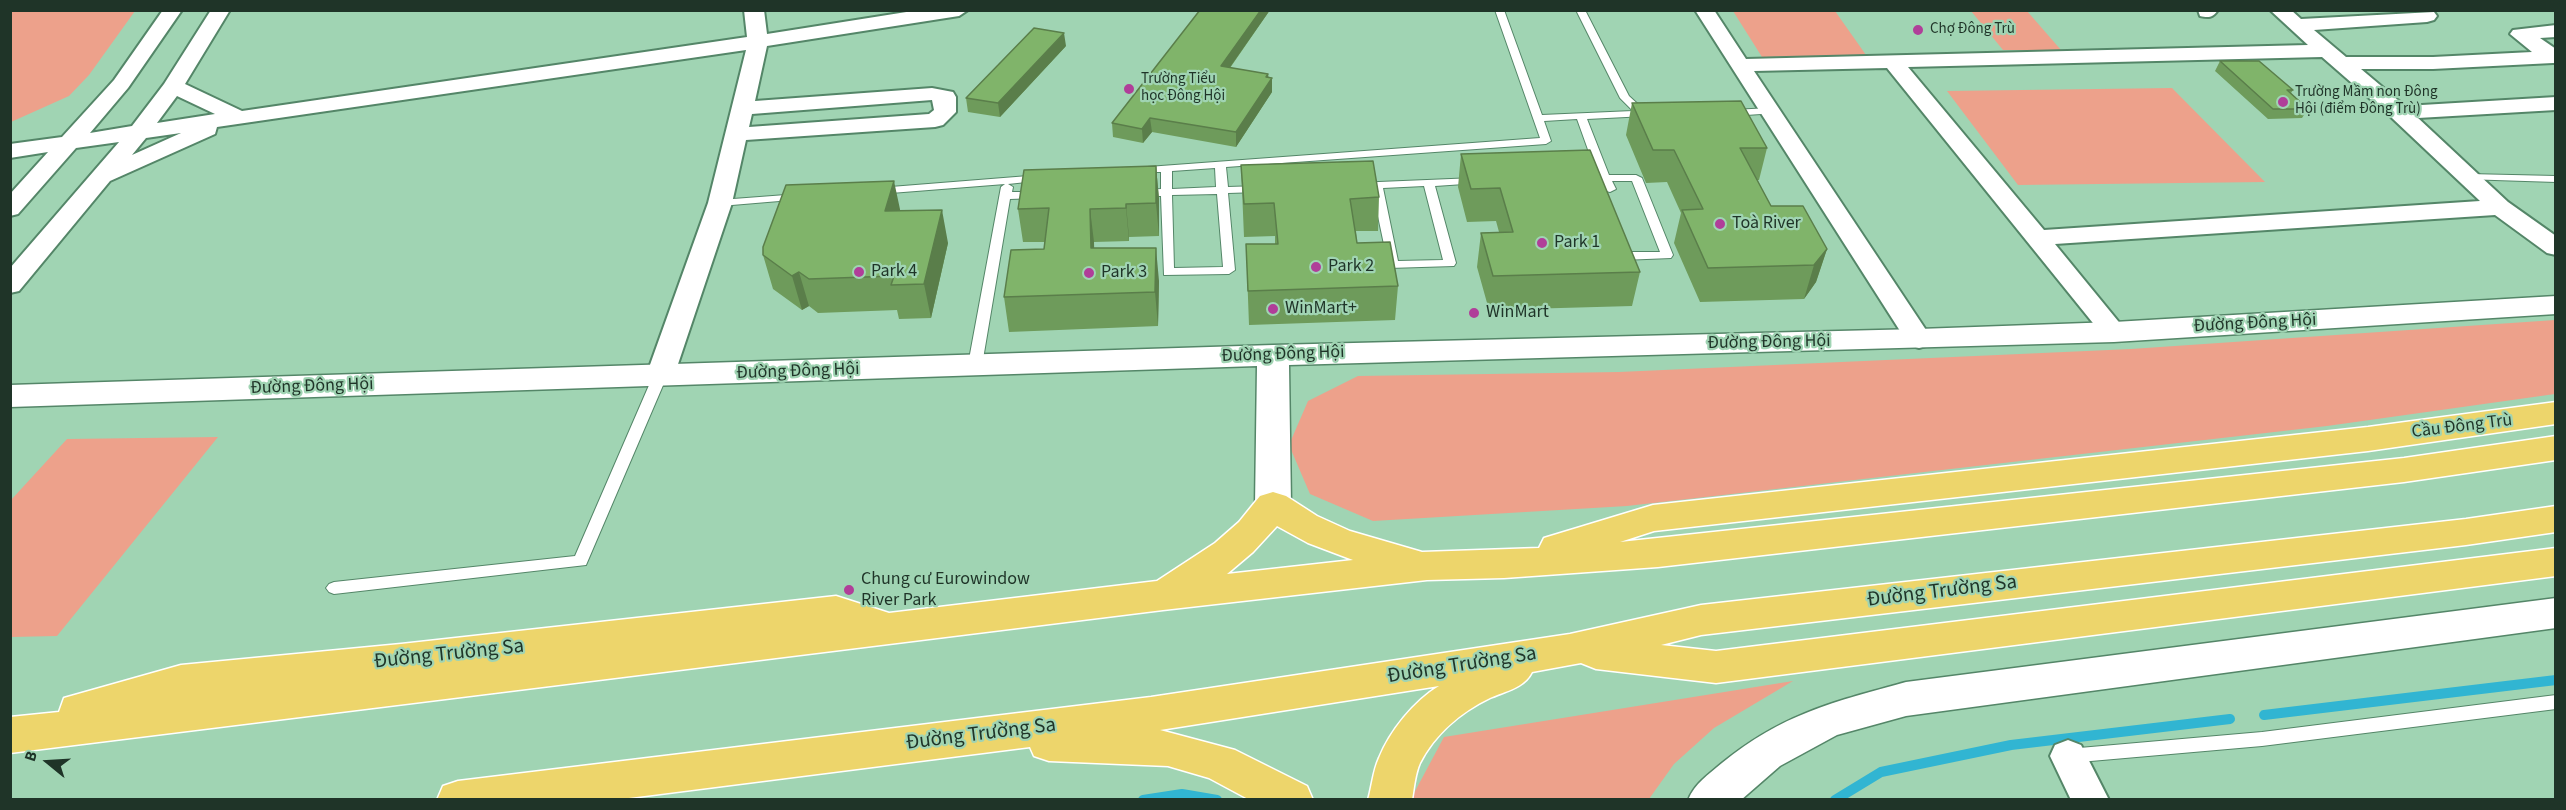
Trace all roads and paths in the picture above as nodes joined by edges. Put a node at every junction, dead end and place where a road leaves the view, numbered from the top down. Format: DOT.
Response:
graph roads {
  1 [pos="173,10"];
  2 [pos="221,10"];
  3 [pos="754,10"];
  4 [pos="959,10"];
  5 [pos="1499,10"];
  6 [pos="1580,10"];
  7 [pos="1704,10"];
  8 [pos="2279,10"];
  9 [pos="2427,16"];
  10 [pos="2299,25"];
  11 [pos="2556,31"];
  12 [pos="758,43"];
  13 [pos="2331,57"];
  14 [pos="1893,62"];
  15 [pos="1739,65"];
  16 [pos="173,86"];
  17 [pos="2556,103"];
  18 [pos="744,108"];
  19 [pos="1772,111"];
  20 [pos="1716,113"];
  21 [pos="2400,113"];
  22 [pos="236,116"];
  23 [pos="1581,116"];
  24 [pos="1538,118"];
  25 [pos="141,130"];
  26 [pos="738,134"];
  27 [pos="70,142"];
  28 [pos="10,151"];
  29 [pos="1598,161"];
  30 [pos="1566,162"];
  31 [pos="1220,164"];
  32 [pos="1166,168"];
  33 [pos="1120,172"];
  34 [pos="1593,177"];
  35 [pos="2468,177"];
  36 [pos="100,178"];
  37 [pos="1053,178"];
  38 [pos="2556,179"];
  39 [pos="1007,181"];
  40 [pos="1484,181"];
  41 [pos="1429,183"];
  42 [pos="1377,184"];
  43 [pos="1341,186"];
  44 [pos="1270,188"];
  45 [pos="1223,190"];
  46 [pos="864,192"];
  47 [pos="1166,192"];
  48 [pos="1132,193"];
  49 [pos="1052,195"];
  50 [pos="816,196"];
  51 [pos="1006,196"];
  52 [pos="1601,200"];
  53 [pos="720,203"];
  54 [pos="2500,207"];
  55 [pos="10,209"];
  56 [pos="1614,233"];
  57 [pos="2036,238"];
  58 [pos="2556,248"];
  59 [pos="10,285"];
  60 [pos="2556,305"];
  61 [pos="2114,332"];
  62 [pos="1919,339"];
  63 [pos="1273,355"];
  64 [pos="975,365"];
  65 [pos="660,376"];
  66 [pos="10,396"];
  67 [pos="2556,413"];
  68 [pos="2556,448"];
  69 [pos="2404,470"];
  70 [pos="1273,505"];
  71 [pos="2556,519"];
  72 [pos="2556,562"];
  73 [pos="1504,564"];
  74 [pos="1427,566"];
  75 [pos="334,588"];
  76 [pos="1163,595"];
  77 [pos="2556,613"];
  78 [pos="889,628"];
  79 [pos="1570,650"];
  80 [pos="2556,702"];
  81 [pos="10,728"];
  82 [pos="10,735"];
  83 [pos="948,739"];
  84 [pos="2068,756"];
  85 [pos="458,800"];
  86 [pos="1292,800"];
  87 [pos="1390,800"];
  88 [pos="1709,800"];
  89 [pos="2090,800"];
  1 -- 27 [label="street"];
  2 -- 16 [label="street"];
  3 -- 12 [label="street"];
  4 -- 12 [label="street"];
  5 -- 24 [label="lane"];
  6 -- 23 [label="lane"];
  7 -- 15 [label="street"];
  8 -- 10 [label="street"];
  9 -- 10 [label="street"];
  10 -- 13 [label="street"];
  11 -- 13 [label="street"];
  12 -- 18 [label="street"];
  12 -- 22 [label="street"];
  13 -- 14 [label="street"];
  13 -- 21 [label="street"];
  14 -- 15 [label="street"];
  14 -- 57 [label="street"];
  15 -- 19 [label="street"];
  16 -- 22 [label="street"];
  16 -- 25 [label="street"];
  17 -- 21 [label="street"];
  18 -- 26 [label="street"];
  18 -- 26 [label="street"];
  19 -- 20 [label="lane"];
  19 -- 62 [label="street"];
  21 -- 35 [label="street"];
  22 -- 25 [label="street"];
  22 -- 36 [label="street"];
  23 -- 24 [label="lane"];
  23 -- 29 [label="lane"];
  24 -- 31 [label="lane"];
  25 -- 27 [label="street"];
  25 -- 36 [label="street"];
  26 -- 53 [label="street"];
  27 -- 28 [label="street"];
  27 -- 55 [label="street"];
  29 -- 30 [label="lane"];
  29 -- 56 [label="lane"];
  31 -- 32 [label="lane"];
  31 -- 45 [label="lane"];
  32 -- 33 [label="lane"];
  32 -- 47 [label="lane"];
  34 -- 52 [label="lane"];
  35 -- 38 [label="lane"];
  35 -- 54 [label="street"];
  36 -- 59 [label="street"];
  37 -- 39 [label="lane"];
  39 -- 46 [label="lane"];
  39 -- 51 [label="lane"];
  40 -- 41 [label="lane"];
  41 -- 42 [label="lane"];
  41 -- 42 [label="lane"];
  42 -- 43 [label="lane"];
  44 -- 45 [label="lane"];
  45 -- 47 [label="lane"];
  45 -- 47 [label="lane"];
  47 -- 48 [label="lane"];
  49 -- 51 [label="lane"];
  50 -- 53 [label="lane"];
  51 -- 64 [label="lane"];
  53 -- 65 [label="street"];
  54 -- 57 [label="street"];
  54 -- 58 [label="street"];
  57 -- 61 [label="street"];
  60 -- 61 [label="street, Đường Đông Hội"];
  61 -- 62 [label="street, Đường Đông Hội"];
  62 -- 63 [label="street, Đường Đông Hội"];
  63 -- 64 [label="street, Đường Đông Hội"];
  63 -- 70 [label="street"];
  64 -- 65 [label="street, Đường Đông Hội"];
  65 -- 66 [label="street, Đường Đông Hội"];
  65 -- 75 [label="lane"];
  67 -- 73 [label="highway, Cầu Đông Trù"];
  68 -- 69 [label="highway, Cầu Đông Trù"];
  69 -- 73 [label="highway, Đường Trường Sa"];
  70 -- 74 [label="highway"];
  70 -- 76 [label="highway"];
  71 -- 79 [label="highway, Đường Trường Sa"];
  72 -- 79 [label="highway"];
  73 -- 74 [label="highway, Đường Trường Sa"];
  74 -- 76 [label="highway, Đường Trường Sa"];
  76 -- 78 [label="highway, Đường Trường Sa"];
  77 -- 88 [label="street"];
  78 -- 81 [label="highway, Đường Trường Sa"];
  78 -- 82 [label="highway, Đường Trường Sa"];
  79 -- 83 [label="highway, Đường Trường Sa"];
  79 -- 87 [label="highway"];
  80 -- 84 [label="lane"];
  83 -- 85 [label="highway, Đường Trường Sa"];
  83 -- 86 [label="highway"];
  84 -- 89 [label="street"];
}
